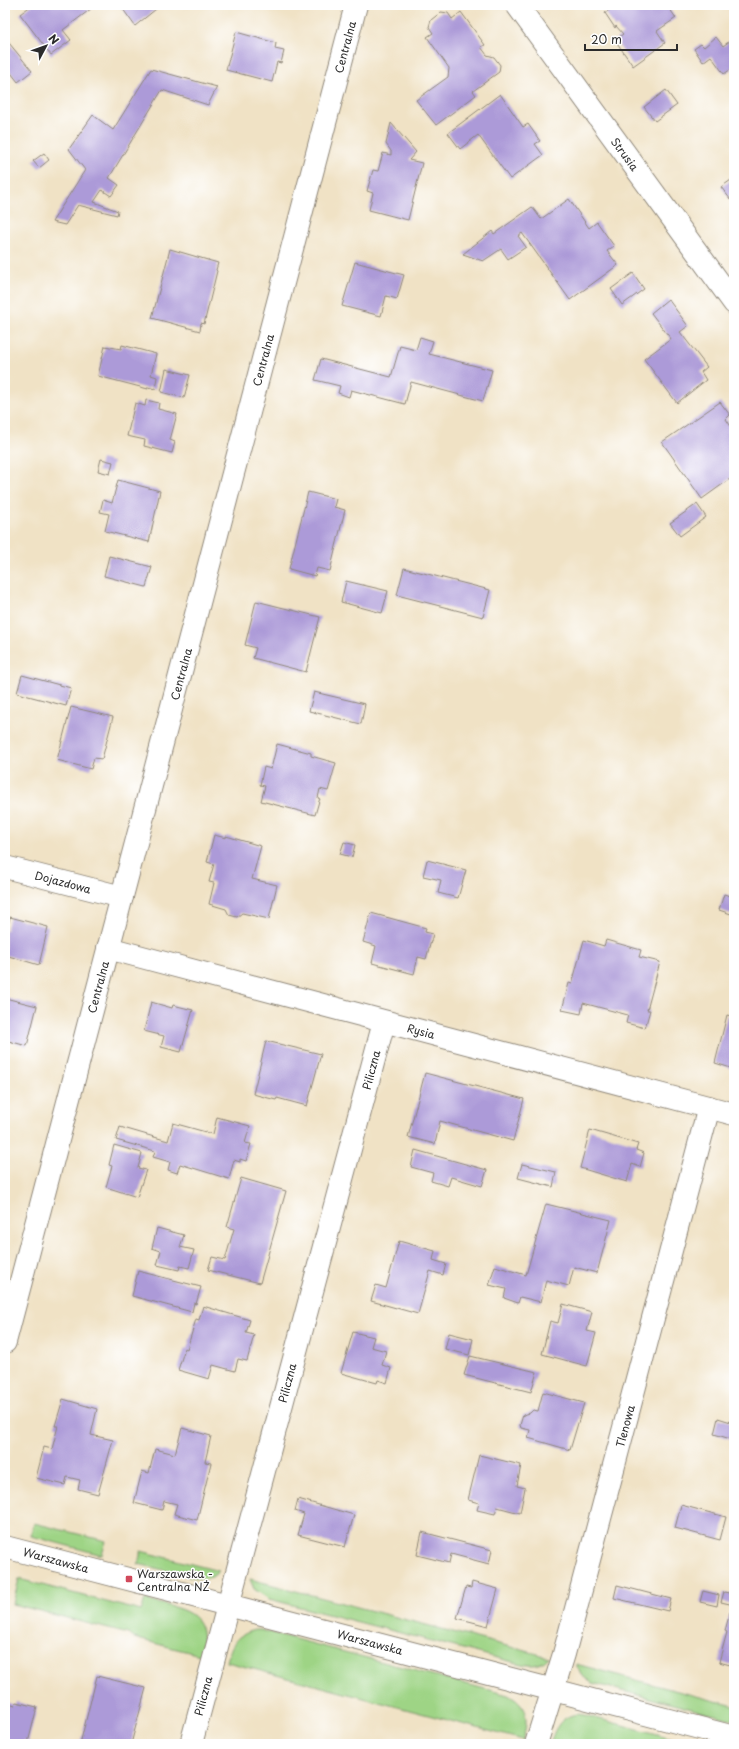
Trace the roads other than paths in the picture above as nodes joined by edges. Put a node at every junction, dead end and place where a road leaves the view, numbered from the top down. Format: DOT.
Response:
graph roads {
  1 [pos="356,5"];
  2 [pos="517,5"];
  3 [pos="734,303"];
  4 [pos="5,867"];
  5 [pos="122,897"];
  6 [pos="108,948"];
  7 [pos="384,1022"];
  8 [pos="709,1107"];
  9 [pos="734,1114"];
  10 [pos="5,1342"];
  11 [pos="5,1547"];
  12 [pos="228,1604"];
  13 [pos="553,1690"];
  14 [pos="734,1737"];
  15 [pos="191,1744"];
  16 [pos="536,1744"];
  1 -- 5 [label="street, Centralna"];
  2 -- 3 [label="street, Strusia"];
  4 -- 5 [label="street, Dojazdowa"];
  5 -- 6 [label="street, Centralna"];
  6 -- 7 [label="street, Rysia"];
  6 -- 10 [label="street, Centralna"];
  7 -- 8 [label="street, Rysia"];
  7 -- 12 [label="street, Piliczna"];
  8 -- 9 [label="street, Rysia"];
  8 -- 13 [label="street, Tlenowa"];
  11 -- 12 [label="street, Warszawska"];
  12 -- 13 [label="street, Warszawska"];
  12 -- 15 [label="street, Piliczna"];
  13 -- 14 [label="street, Warszawska"];
  13 -- 16 [label="street, Tlenowa"];
}
